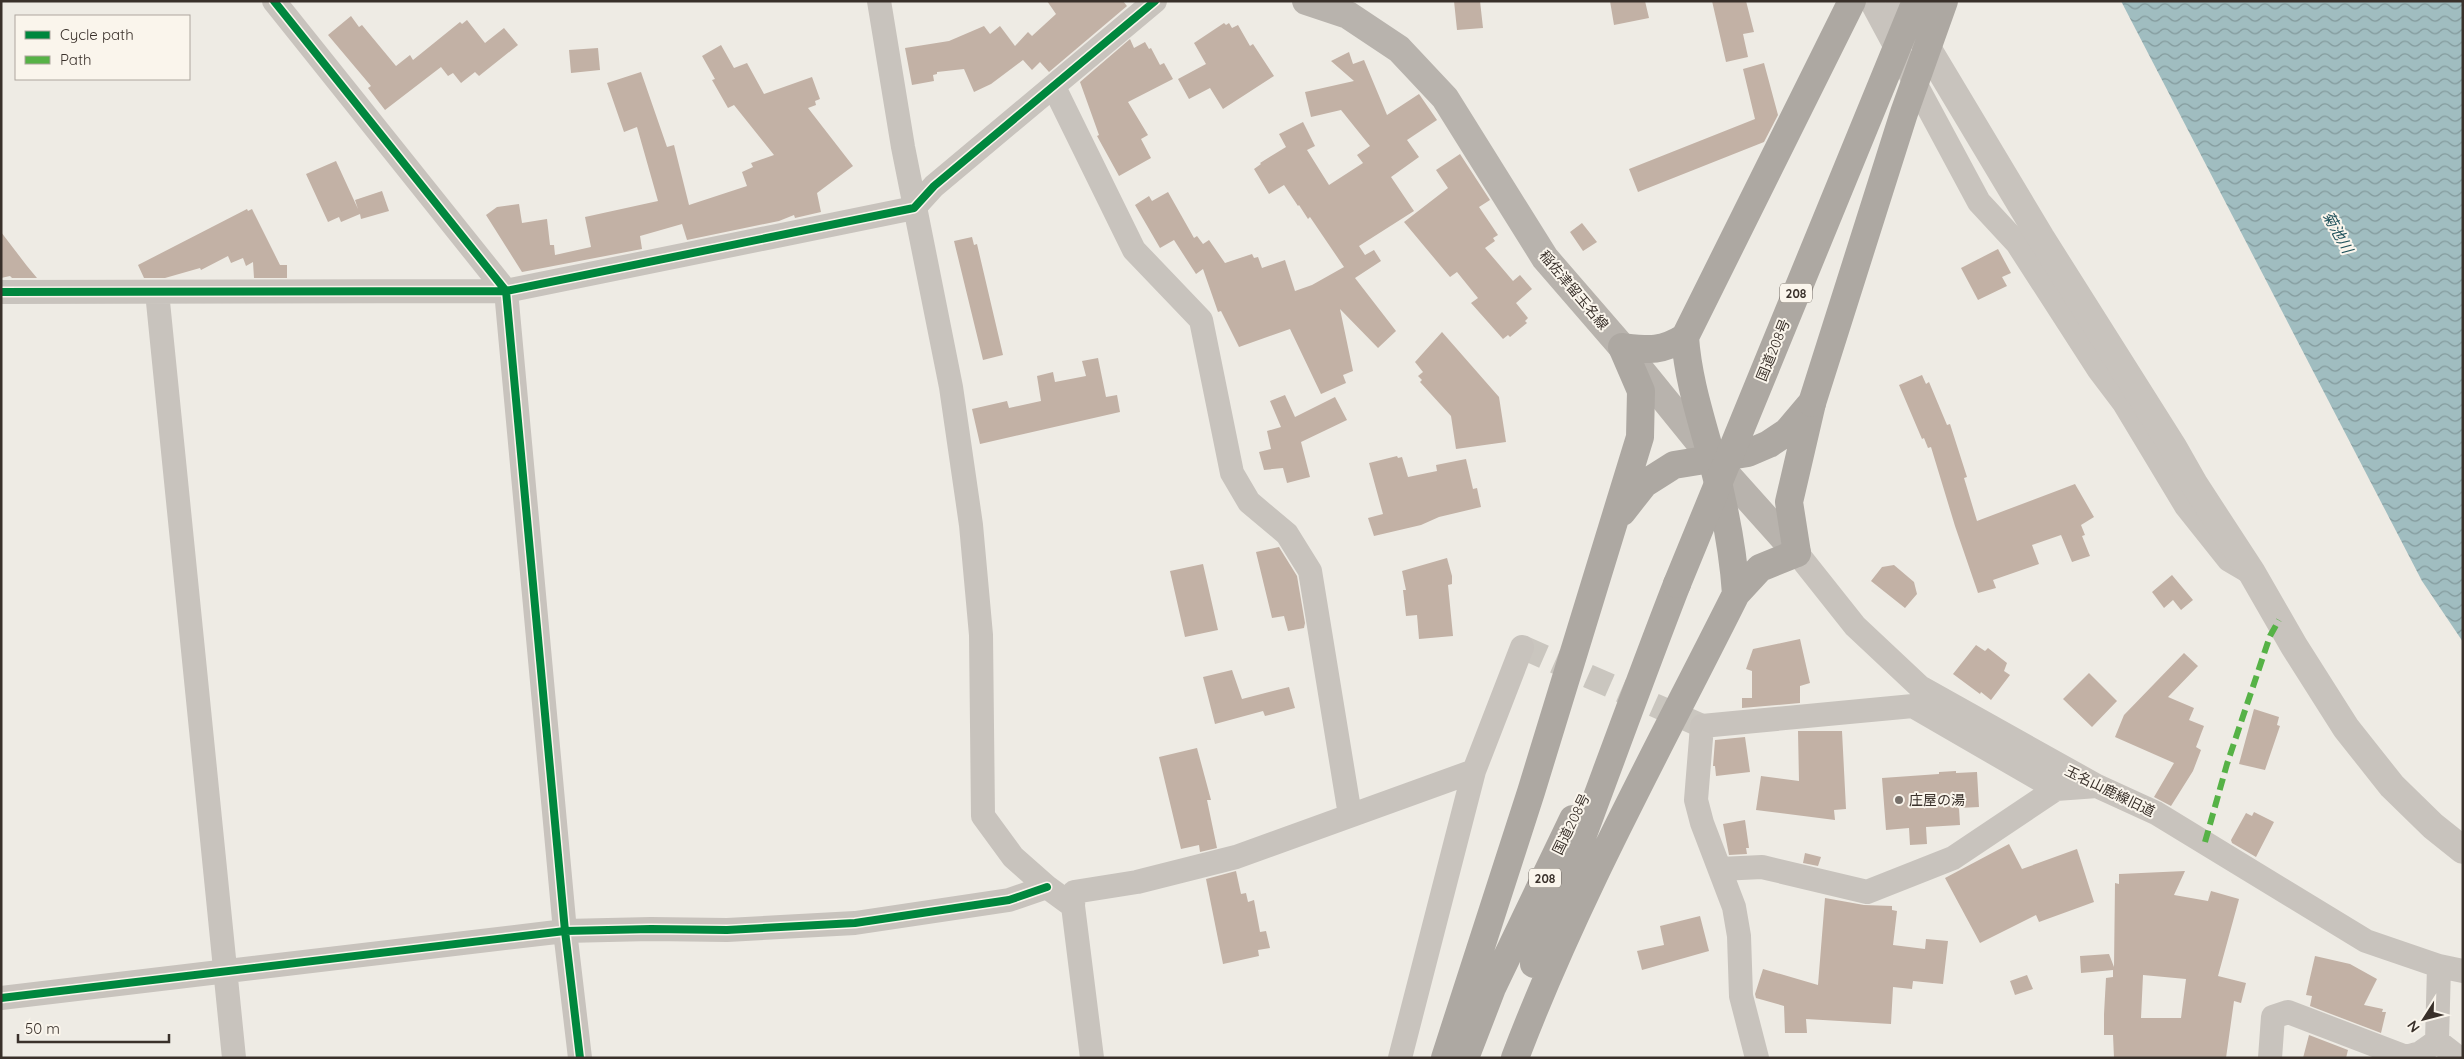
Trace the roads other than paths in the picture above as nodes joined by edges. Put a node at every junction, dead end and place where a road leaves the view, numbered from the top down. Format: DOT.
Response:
graph roads {
  1 [pos="274,1"];
  2 [pos="879,1"];
  3 [pos="1155,1"];
  4 [pos="1306,1"];
  5 [pos="1852,1"];
  6 [pos="1871,1"];
  7 [pos="1900,1"];
  8 [pos="1916,1"];
  9 [pos="1944,1"];
  10 [pos="1351,8"];
  11 [pos="1054,87"];
  12 [pos="914,208"];
  13 [pos="506,291"];
  14 [pos="1,292"];
  15 [pos="156,292"];
  16 [pos="1684,337"];
  17 [pos="1622,347"];
  18 [pos="1812,403"];
  19 [pos="1712,458"];
  20 [pos="1611,527"];
  21 [pos="1797,553"];
  22 [pos="2252,573"];
  23 [pos="1736,594"];
  24 [pos="1522,647"];
  25 [pos="1632,701"];
  26 [pos="1474,771"];
  27 [pos="2096,786"];
  28 [pos="2056,789"];
  29 [pos="1350,816"];
  30 [pos="2463,850"];
  31 [pos="1720,869"];
  32 [pos="1047,887"];
  33 [pos="1073,906"];
  34 [pos="565,931"];
  35 [pos="2438,966"];
  36 [pos="2463,971"];
  37 [pos="225,972"];
  38 [pos="1,998"];
  39 [pos="2437,1041"];
  40 [pos="234,1058"];
  41 [pos="580,1058"];
  42 [pos="1092,1058"];
  43 [pos="1400,1058"];
  44 [pos="1445,1058"];
  45 [pos="1465,1058"];
  46 [pos="1499,1058"];
  47 [pos="1515,1058"];
  48 [pos="1757,1058"];
  49 [pos="2270,1058"];
  50 [pos="2459,1058"];
  1 -- 13 [label="street"];
  2 -- 12 [label="street"];
  3 -- 11 [label="street"];
  4 -- 10 [label="main road, 稲佐津留玉名線"];
  5 -- 16 [label="highway"];
  6 -- 22 [label="street"];
  7 -- 22 [label="street"];
  8 -- 25 [label="highway, 国道208号 / 208, bridge"];
  9 -- 18 [label="highway, bridge"];
  10 -- 17 [label="main road, 稲佐津留玉名線"];
  11 -- 12 [label="street"];
  11 -- 29 [label="street"];
  12 -- 13 [label="street"];
  12 -- 32 [label="street"];
  13 -- 15 [label="street"];
  13 -- 34 [label="street"];
  14 -- 15 [label="street"];
  15 -- 37 [label="street"];
  16 -- 17 [label="highway"];
  16 -- 19 [label="highway"];
  17 -- 19 [label="main road, 稲佐津留玉名線"];
  17 -- 20 [label="highway"];
  18 -- 19 [label="highway"];
  18 -- 21 [label="highway"];
  19 -- 20 [label="highway"];
  19 -- 21 [label="main road, 稲佐津留玉名線"];
  19 -- 23 [label="highway"];
  20 -- 44 [label="highway"];
  21 -- 23 [label="highway"];
  21 -- 27 [label="street, 玉名山鹿線旧道"];
  22 -- 30 [label="street"];
  23 -- 47 [label="highway"];
  24 -- 26 [label="street"];
  25 -- 45 [label="highway, 国道208号 / 208"];
  25 -- 46 [label="highway, 国道208号 / 208"];
  26 -- 29 [label="street"];
  26 -- 43 [label="street"];
  27 -- 28 [label="street"];
  27 -- 35 [label="street, 玉名山鹿線旧道"];
  28 -- 31 [label="street"];
  28 -- 31 [label="street"];
  29 -- 33 [label="street"];
  31 -- 48 [label="street"];
  32 -- 33 [label="street"];
  32 -- 34 [label="street"];
  33 -- 42 [label="street"];
  34 -- 37 [label="street"];
  34 -- 41 [label="street"];
  35 -- 36 [label="street, 玉名山鹿線旧道"];
  35 -- 39 [label="street"];
  37 -- 38 [label="street"];
  37 -- 40 [label="street"];
  39 -- 49 [label="street"];
  39 -- 50 [label="street"];
}
